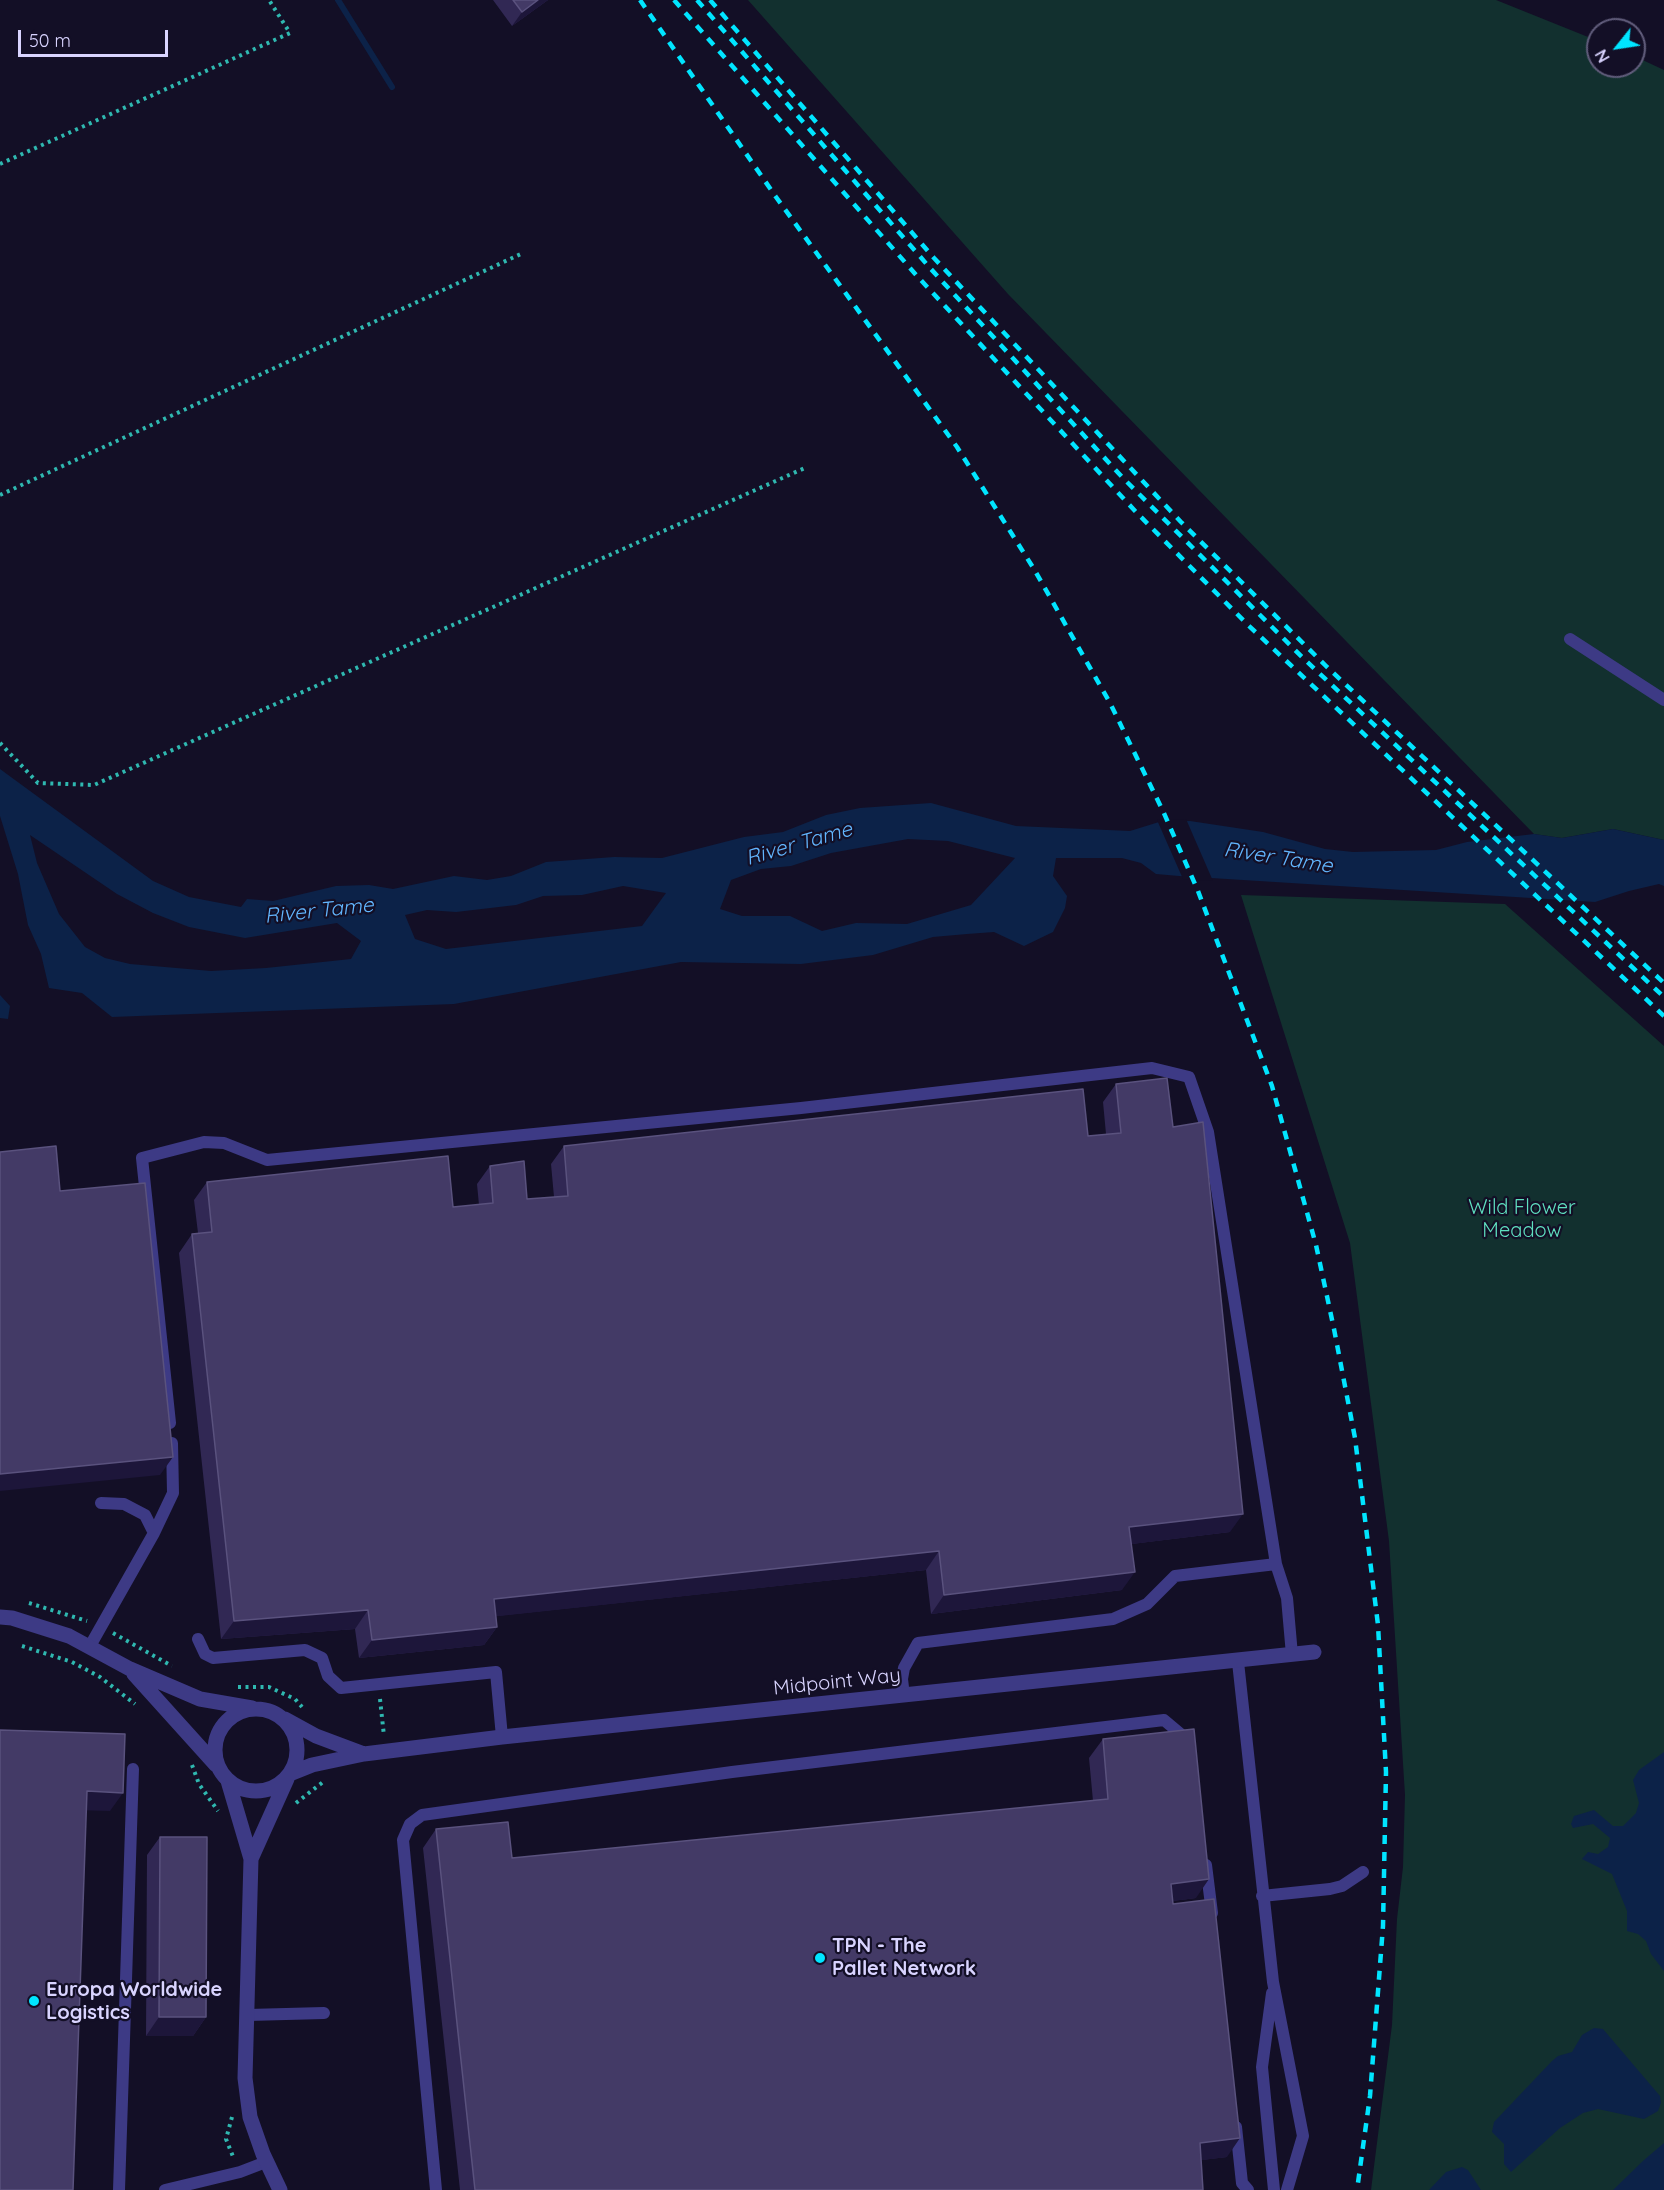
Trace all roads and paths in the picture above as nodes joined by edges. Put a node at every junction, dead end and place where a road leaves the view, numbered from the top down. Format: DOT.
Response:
graph roads {
  1 [pos="269,0"];
  2 [pos="0,164"];
  3 [pos="523,254"];
  4 [pos="807,467"];
  5 [pos="0,495"];
  6 [pos="1570,639"];
  7 [pos="1664,700"];
  8 [pos="0,743"];
  9 [pos="101,1503"];
  10 [pos="154,1533"];
  11 [pos="1276,1564"];
  12 [pos="22,1602"];
  13 [pos="0,1617"];
  14 [pos="100,1626"];
  15 [pos="198,1639"];
  16 [pos="22,1646"];
  17 [pos="90,1646"];
  18 [pos="1314,1652"];
  19 [pos="1292,1655"];
  20 [pos="1238,1662"];
  21 [pos="174,1667"];
  22 [pos="130,1669"];
  23 [pos="378,1683"];
  24 [pos="230,1687"];
  25 [pos="904,1696"];
  26 [pos="139,1707"];
  27 [pos="252,1708"];
  28 [pos="306,1711"];
  29 [pos="283,1718"];
  30 [pos="396,1732"];
  31 [pos="384,1733"];
  32 [pos="373,1734"];
  33 [pos="502,1737"];
  34 [pos="386,1751"];
  35 [pos="364,1754"];
  36 [pos="188,1756"];
  37 [pos="1193,1756"];
  38 [pos="218,1767"];
  39 [pos="133,1769"];
  40 [pos="289,1776"];
  41 [pos="228,1781"];
  42 [pos="222,1818"];
  43 [pos="1204,1848"];
  44 [pos="251,1859"];
  45 [pos="1363,1872"];
  46 [pos="1262,1896"];
  47 [pos="1214,1932"];
  48 [pos="1273,1983"];
  49 [pos="324,2013"];
  50 [pos="248,2015"];
  51 [pos="231,2106"];
  52 [pos="1235,2110"];
  53 [pos="266,2162"];
  54 [pos="240,2172"];
  55 [pos="119,2190"];
  56 [pos="165,2190"];
  57 [pos="280,2190"];
  58 [pos="436,2190"];
  59 [pos="1248,2190"];
  60 [pos="1274,2190"];
  61 [pos="1287,2190"];
  1 -- 2 [label="path"];
  3 -- 5 [label="path"];
  4 -- 8 [label="path"];
  6 -- 7 [label="lane"];
  9 -- 10 [label="lane"];
  10 -- 11 [label="lane"];
  10 -- 14 [label="lane"];
  11 -- 19 [label="lane"];
  11 -- 25 [label="lane"];
  12 -- 14 [label="path"];
  13 -- 17 [label="street"];
  14 -- 17 [label="lane"];
  14 -- 21 [label="path"];
  15 -- 23 [label="lane"];
  16 -- 26 [label="path"];
  17 -- 22 [label="street"];
  18 -- 19 [label="street, Midpoint Way"];
  19 -- 20 [label="street, Midpoint Way"];
  20 -- 25 [label="street, Midpoint Way"];
  20 -- 46 [label="lane"];
  22 -- 27 [label="street"];
  22 -- 38 [label="street"];
  23 -- 31 [label="path"];
  23 -- 33 [label="lane"];
  24 -- 28 [label="path"];
  25 -- 33 [label="street, Midpoint Way"];
  27 -- 29 [label="street"];
  27 -- 38 [label="street"];
  29 -- 35 [label="street, Midpoint Way"];
  29 -- 40 [label="street"];
  30 -- 31 [label="path"];
  31 -- 32 [label="path"];
  31 -- 34 [label="path"];
  33 -- 34 [label="street, Midpoint Way"];
  34 -- 35 [label="street, Midpoint Way"];
  35 -- 40 [label="street, Midpoint Way"];
  36 -- 42 [label="path"];
  37 -- 58 [label="lane"];
  38 -- 41 [label="street"];
  39 -- 55 [label="lane"];
  40 -- 41 [label="street"];
  40 -- 44 [label="street"];
  41 -- 44 [label="street"];
  43 -- 47 [label="lane"];
  44 -- 50 [label="street"];
  45 -- 46 [label="lane"];
  46 -- 48 [label="lane"];
  48 -- 60 [label="lane"];
  48 -- 61 [label="lane"];
  49 -- 50 [label="lane"];
  50 -- 53 [label="street"];
  51 -- 54 [label="path"];
  52 -- 59 [label="lane"];
  53 -- 54 [label="lane"];
  53 -- 57 [label="street"];
  54 -- 56 [label="lane"];
}
